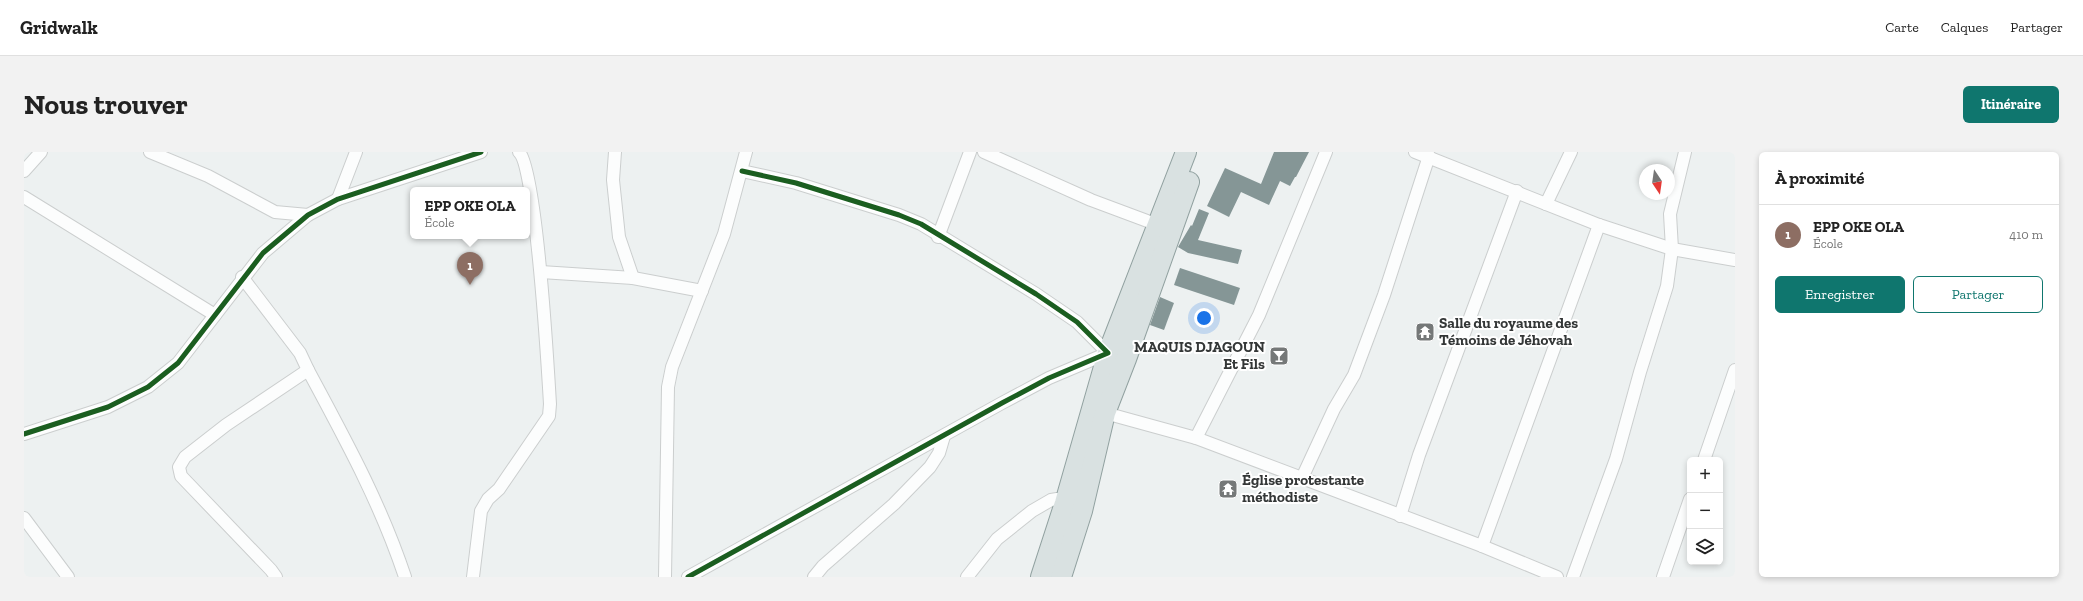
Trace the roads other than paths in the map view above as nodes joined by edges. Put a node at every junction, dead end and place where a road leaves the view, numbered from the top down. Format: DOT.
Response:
graph roads {
  1 [pos="150,152"];
  2 [pos="356,152"];
  3 [pos="481,152"];
  4 [pos="519,152"];
  5 [pos="615,152"];
  6 [pos="746,152"];
  7 [pos="970,152"];
  8 [pos="984,152"];
  9 [pos="1186,152"];
  10 [pos="1200,152"];
  11 [pos="1326,152"];
  12 [pos="1415,152"];
  13 [pos="1571,152"];
  14 [pos="1685,152"];
  15 [pos="35,154"];
  16 [pos="1429,156"];
  17 [pos="1442,156"];
  18 [pos="24,171"];
  19 [pos="742,171"];
  20 [pos="530,187"];
  21 [pos="530,190"];
  22 [pos="1517,191"];
  23 [pos="24,197"];
  24 [pos="338,199"];
  25 [pos="1546,204"];
  26 [pos="308,215"];
  27 [pos="1158,225"];
  28 [pos="1599,225"];
  29 [pos="938,236"];
  30 [pos="1672,248"];
  31 [pos="1735,260"];
  32 [pos="541,272"];
  33 [pos="242,277"];
  34 [pos="633,278"];
  35 [pos="702,291"];
  36 [pos="214,315"];
  37 [pos="1108,353"];
  38 [pos="308,370"];
  39 [pos="1735,370"];
  40 [pos="1105,413"];
  41 [pos="24,434"];
  42 [pos="944,436"];
  43 [pos="1196,438"];
  44 [pos="1705,457"];
  45 [pos="1302,478"];
  46 [pos="1065,503"];
  47 [pos="1687,508"];
  48 [pos="1400,516"];
  49 [pos="24,518"];
  50 [pos="1482,546"];
  51 [pos="824,572"];
  52 [pos="68,577"];
  53 [pos="276,577"];
  54 [pos="405,577"];
  55 [pos="474,577"];
  56 [pos="665,577"];
  57 [pos="688,577"];
  58 [pos="814,577"];
  59 [pos="967,577"];
  60 [pos="1041,577"];
  61 [pos="1061,577"];
  62 [pos="1557,577"];
  63 [pos="1573,577"];
  64 [pos="1663,577"];
  1 -- 26 [label="street"];
  2 -- 24 [label="street"];
  3 -- 24 [label="street"];
  4 -- 20 [label="street"];
  5 -- 34 [label="street"];
  6 -- 19 [label="street"];
  7 -- 29 [label="street"];
  8 -- 27 [label="street"];
  9 -- 27 [label="main road"];
  10 -- 40 [label="main road"];
  11 -- 43 [label="street"];
  12 -- 16 [label="street"];
  13 -- 25 [label="street"];
  14 -- 30 [label="street"];
  15 -- 18 [label="street"];
  16 -- 17 [label="street"];
  16 -- 45 [label="street"];
  17 -- 22 [label="street"];
  19 -- 29 [label="street"];
  19 -- 35 [label="street"];
  21 -- 32 [label="street"];
  22 -- 25 [label="street"];
  22 -- 48 [label="street"];
  23 -- 36 [label="street"];
  24 -- 26 [label="street"];
  25 -- 28 [label="street"];
  26 -- 33 [label="street"];
  27 -- 37 [label="main road"];
  28 -- 30 [label="street"];
  28 -- 50 [label="street"];
  29 -- 37 [label="street"];
  30 -- 31 [label="street"];
  30 -- 63 [label="street"];
  32 -- 34 [label="street"];
  32 -- 55 [label="street"];
  33 -- 36 [label="street"];
  33 -- 38 [label="street"];
  34 -- 35 [label="street"];
  35 -- 56 [label="street"];
  36 -- 41 [label="street"];
  37 -- 42 [label="street"];
  37 -- 46 [label="main road"];
  38 -- 53 [label="street"];
  38 -- 54 [label="street"];
  39 -- 44 [label="street"];
  40 -- 43 [label="street"];
  40 -- 61 [label="main road"];
  42 -- 51 [label="street"];
  42 -- 57 [label="street"];
  43 -- 45 [label="street"];
  45 -- 48 [label="street"];
  46 -- 59 [label="street"];
  46 -- 60 [label="main road"];
  47 -- 64 [label="street"];
  48 -- 50 [label="street"];
  49 -- 52 [label="street"];
  50 -- 62 [label="street"];
  51 -- 58 [label="street"];
}
